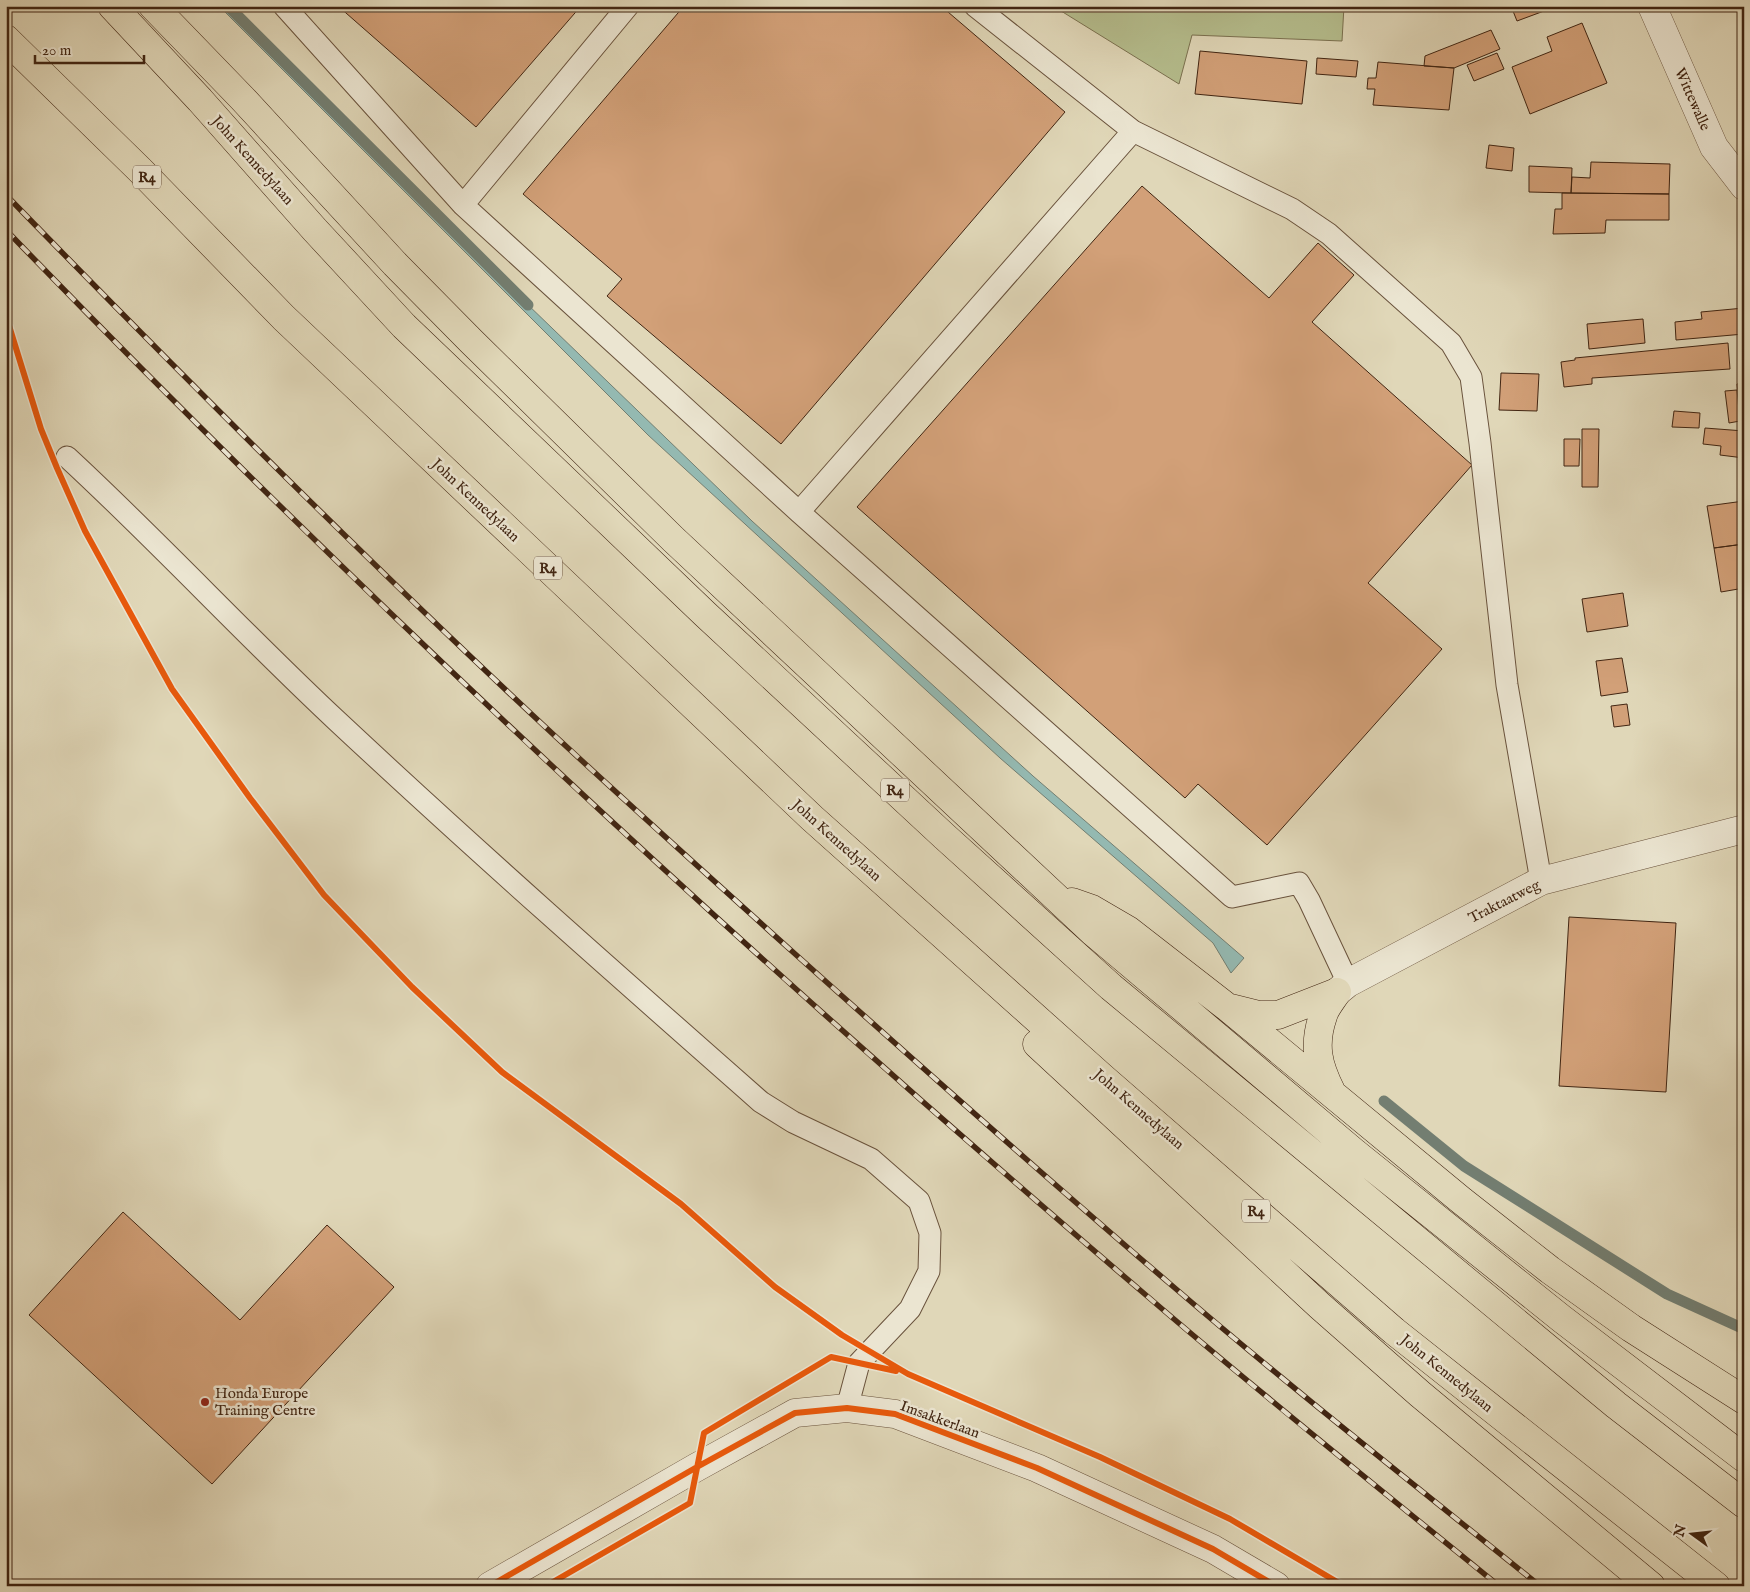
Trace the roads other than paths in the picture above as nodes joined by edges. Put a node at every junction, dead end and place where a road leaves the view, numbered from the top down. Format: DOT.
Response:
graph roads {
  1 [pos="112,6"];
  2 [pos="153,6"];
  3 [pos="284,6"];
  4 [pos="628,6"];
  5 [pos="975,6"];
  6 [pos="1652,6"];
  7 [pos="6,39"];
  8 [pos="1133,131"];
  9 [pos="1744,186"];
  10 [pos="463,205"];
  11 [pos="67,457"];
  12 [pos="799,512"];
  13 [pos="812,818"];
  14 [pos="1744,830"];
  15 [pos="1541,881"];
  16 [pos="1053,895"];
  17 [pos="1343,988"];
  18 [pos="1227,1007"];
  19 [pos="1331,1093"];
  20 [pos="1744,1400"];
  21 [pos="847,1408"];
  22 [pos="1744,1458"];
  23 [pos="1744,1504"];
  24 [pos="490,1586"];
  25 [pos="1276,1586"];
  26 [pos="1651,1586"];
  27 [pos="1716,1586"];
  1 -- 23 [label="highway, John Kennedylaan / R4"];
  2 -- 16 [label="highway, R4"];
  3 -- 10 [label="lane"];
  4 -- 10 [label="lane"];
  5 -- 8 [label="lane"];
  6 -- 9 [label="street, Wittewalle"];
  7 -- 13 [label="highway, John Kennedylaan / R4"];
  8 -- 12 [label="lane"];
  8 -- 15 [label="lane"];
  10 -- 12 [label="lane"];
  11 -- 21 [label="lane"];
  12 -- 17 [label="lane"];
  13 -- 26 [label="highway"];
  13 -- 27 [label="highway, John Kennedylaan / R4"];
  14 -- 15 [label="street, Traktaatweg"];
  15 -- 17 [label="street, Traktaatweg"];
  16 -- 18 [label="highway"];
  16 -- 22 [label="highway, R4"];
  17 -- 18 [label="highway"];
  17 -- 19 [label="highway"];
  18 -- 19 [label="highway"];
  19 -- 20 [label="highway"];
  21 -- 24 [label="street, Imsakkerlaan"];
  21 -- 25 [label="street, Imsakkerlaan"];
}
